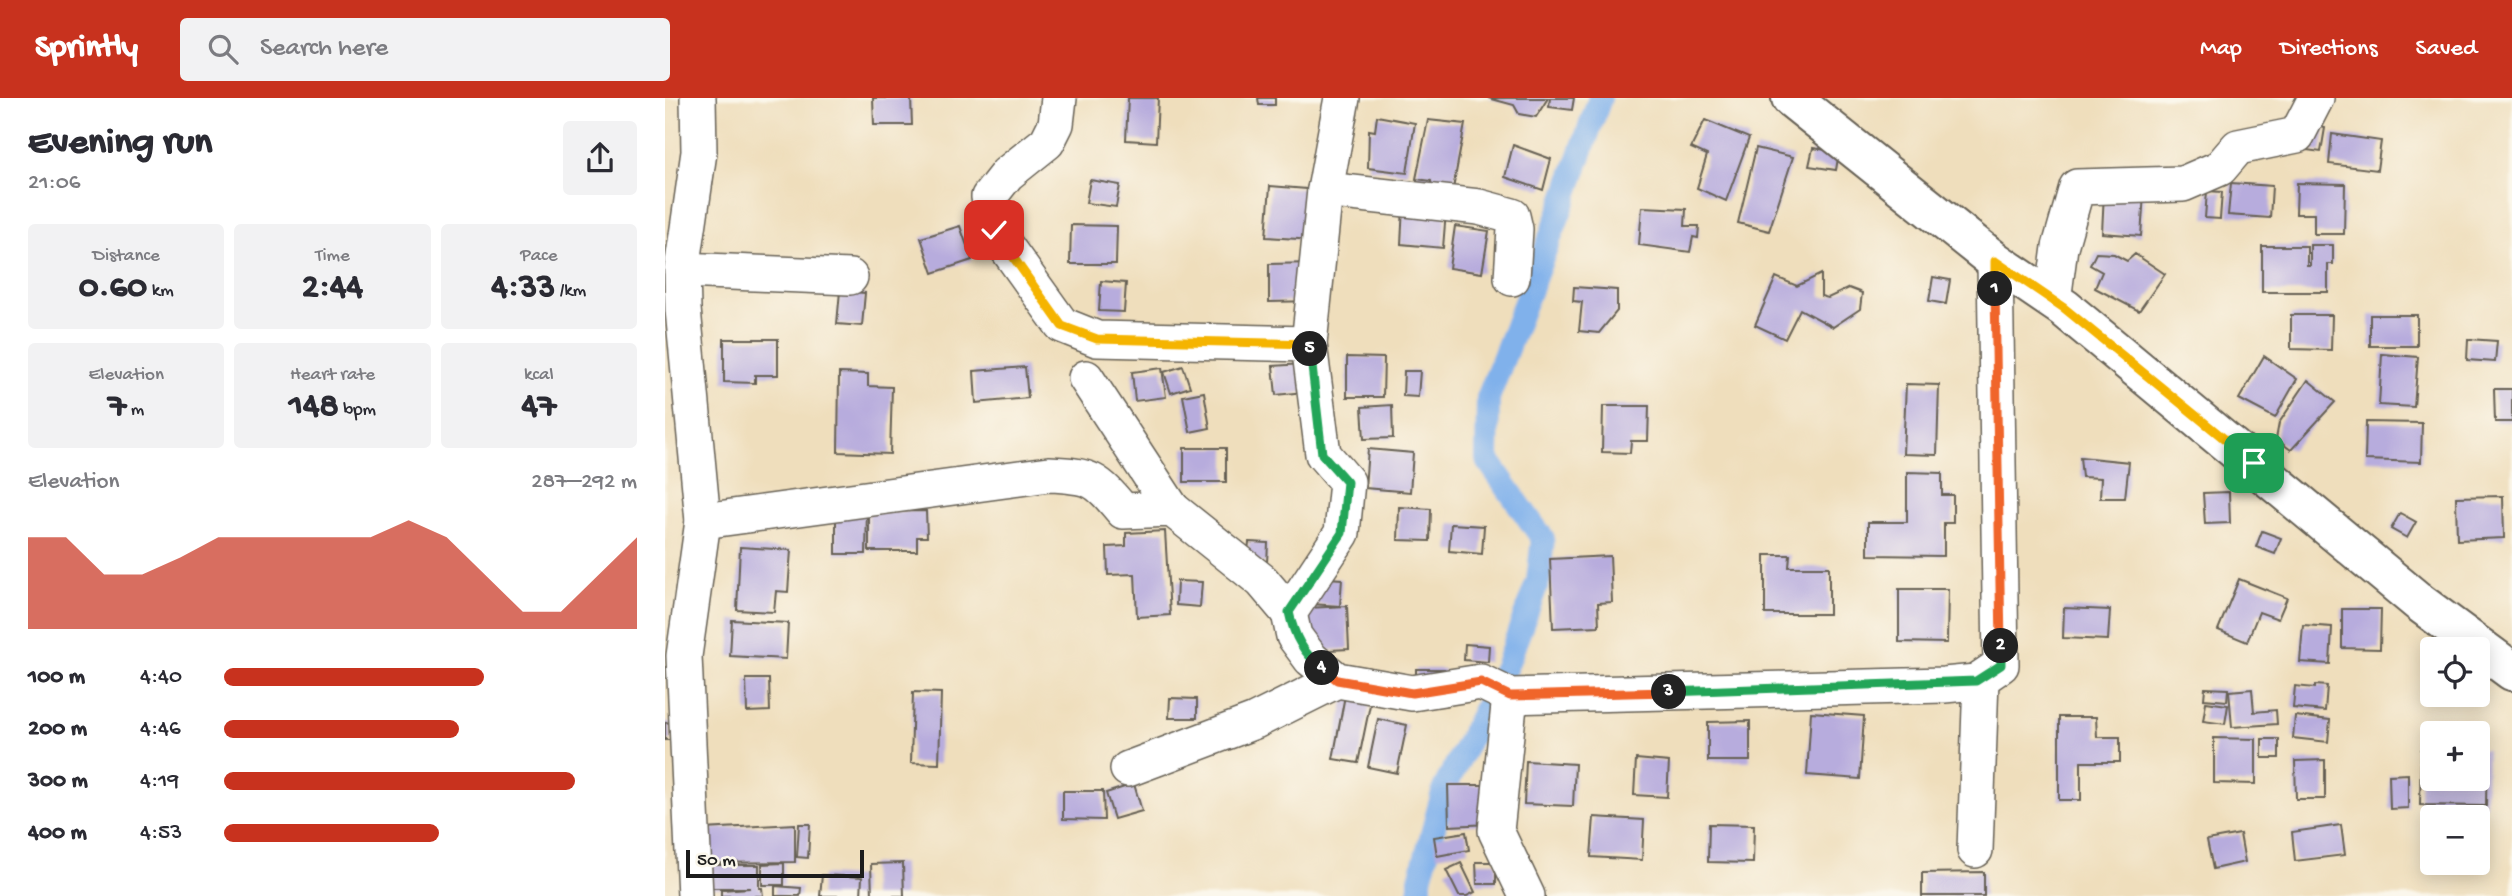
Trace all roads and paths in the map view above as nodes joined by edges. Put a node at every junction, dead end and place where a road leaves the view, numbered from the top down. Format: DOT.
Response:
graph roads {
  1 [pos="698,98"];
  2 [pos="1059,98"];
  3 [pos="1342,98"];
  4 [pos="1791,98"];
  5 [pos="2316,98"];
  6 [pos="1325,190"];
  7 [pos="1995,261"];
  8 [pos="682,270"];
  9 [pos="850,277"];
  10 [pos="1512,278"];
  11 [pos="2053,301"];
  12 [pos="674,309"];
  13 [pos="1310,344"];
  14 [pos="1086,378"];
  15 [pos="1172,509"];
  16 [pos="703,521"];
  17 [pos="1289,612"];
  18 [pos="2512,671"];
  19 [pos="1981,679"];
  20 [pos="1337,680"];
  21 [pos="1499,691"];
  22 [pos="1128,769"];
  23 [pos="1975,850"];
  24 [pos="695,896"];
  25 [pos="1527,896"];
  1 -- 8 [label="street"];
  2 -- 13 [label="street"];
  3 -- 6 [label="street"];
  4 -- 7 [label="main road"];
  5 -- 11 [label="street"];
  6 -- 10 [label="street"];
  6 -- 13 [label="street"];
  7 -- 11 [label="main road"];
  7 -- 19 [label="street"];
  8 -- 9 [label="street"];
  8 -- 12 [label="street"];
  11 -- 18 [label="main road"];
  12 -- 16 [label="street"];
  13 -- 17 [label="street"];
  14 -- 15 [label="street"];
  15 -- 16 [label="street"];
  15 -- 17 [label="street"];
  16 -- 24 [label="street"];
  17 -- 20 [label="street"];
  19 -- 21 [label="street"];
  19 -- 23 [label="street"];
  20 -- 21 [label="street"];
  20 -- 22 [label="street"];
  21 -- 25 [label="street"];
}
